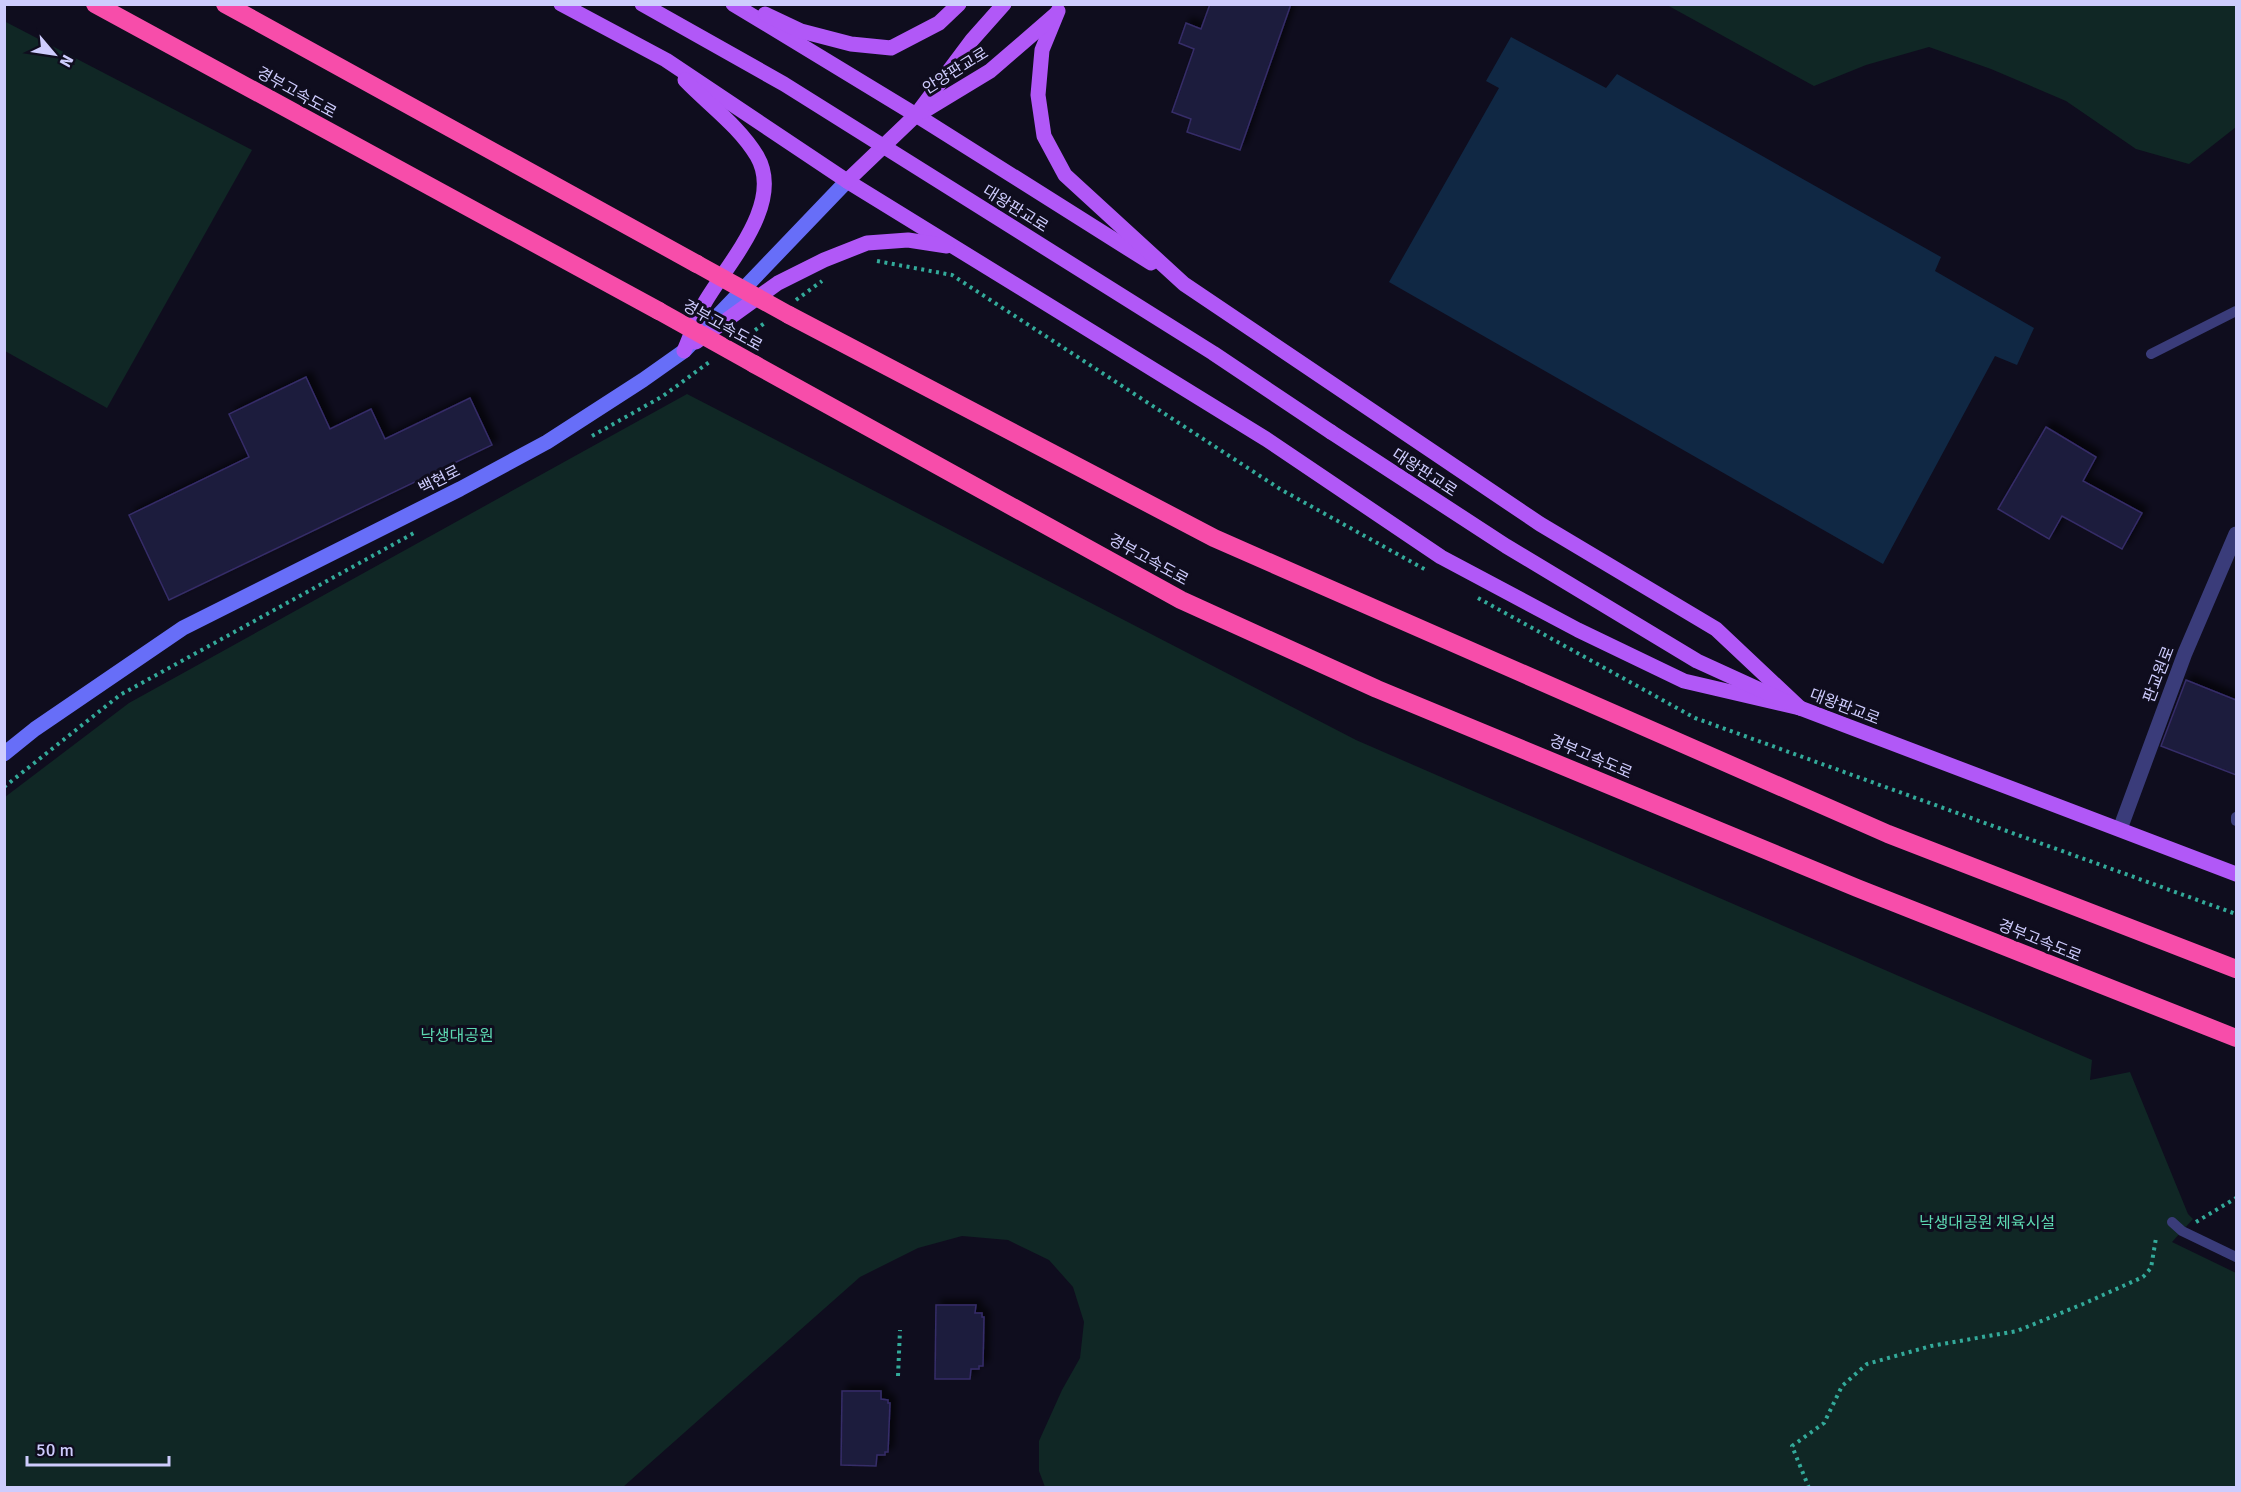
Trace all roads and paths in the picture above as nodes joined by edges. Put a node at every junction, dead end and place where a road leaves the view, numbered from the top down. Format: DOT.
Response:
graph roads {
  1 [pos="95,4"];
  2 [pos="225,4"];
  3 [pos="561,4"];
  4 [pos="642,4"];
  5 [pos="733,4"];
  6 [pos="742,4"];
  7 [pos="959,4"];
  8 [pos="1004,4"];
  9 [pos="1062,8"];
  10 [pos="666,60"];
  11 [pos="916,115"];
  12 [pos="847,181"];
  13 [pos="954,247"];
  14 [pos="1184,284"];
  15 [pos="2236,311"];
  16 [pos="684,351"];
  17 [pos="2151,354"];
  18 [pos="2236,534"];
  19 [pos="1800,708"];
  20 [pos="4,754"];
  21 [pos="2236,817"];
  22 [pos="2236,821"];
  23 [pos="2120,829"];
  24 [pos="2236,874"];
  25 [pos="2236,969"];
  26 [pos="2236,1038"];
  27 [pos="2236,1197"];
  28 [pos="2172,1222"];
  29 [pos="2182,1231"];
  30 [pos="2156,1238"];
  31 [pos="2236,1257"];
  32 [pos="900,1330"];
  33 [pos="898,1376"];
  34 [pos="1809,1488"];
  1 -- 26 [label="highway, 경부고속도로, bridge"];
  2 -- 25 [label="highway, bridge"];
  3 -- 10 [label="main road"];
  4 -- 19 [label="main road, 대왕판교로, bridge"];
  5 -- 11 [label="main road, 대왕판교로"];
  6 -- 7 [label="main road"];
  8 -- 11 [label="main road, 안양판교로"];
  9 -- 11 [label="main road, 안양판교로"];
  9 -- 14 [label="main road"];
  10 -- 12 [label="main road"];
  10 -- 16 [label="main road"];
  11 -- 12 [label="main road, 안양판교로"];
  11 -- 14 [label="main road, 대왕판교로"];
  12 -- 13 [label="main road"];
  12 -- 16 [label="main road, 백현로"];
  13 -- 16 [label="main road"];
  13 -- 19 [label="main road"];
  14 -- 19 [label="main road"];
  15 -- 17 [label="lane"];
  16 -- 20 [label="main road, 백현로"];
  18 -- 23 [label="street, 판교원로"];
  19 -- 23 [label="main road, 대왕판교로"];
  21 -- 22 [label="lane"];
  23 -- 24 [label="main road, 대왕판교로"];
  27 -- 29 [label="path"];
  28 -- 29 [label="lane"];
  29 -- 31 [label="lane"];
  30 -- 34 [label="path"];
  32 -- 33 [label="path"];
}
